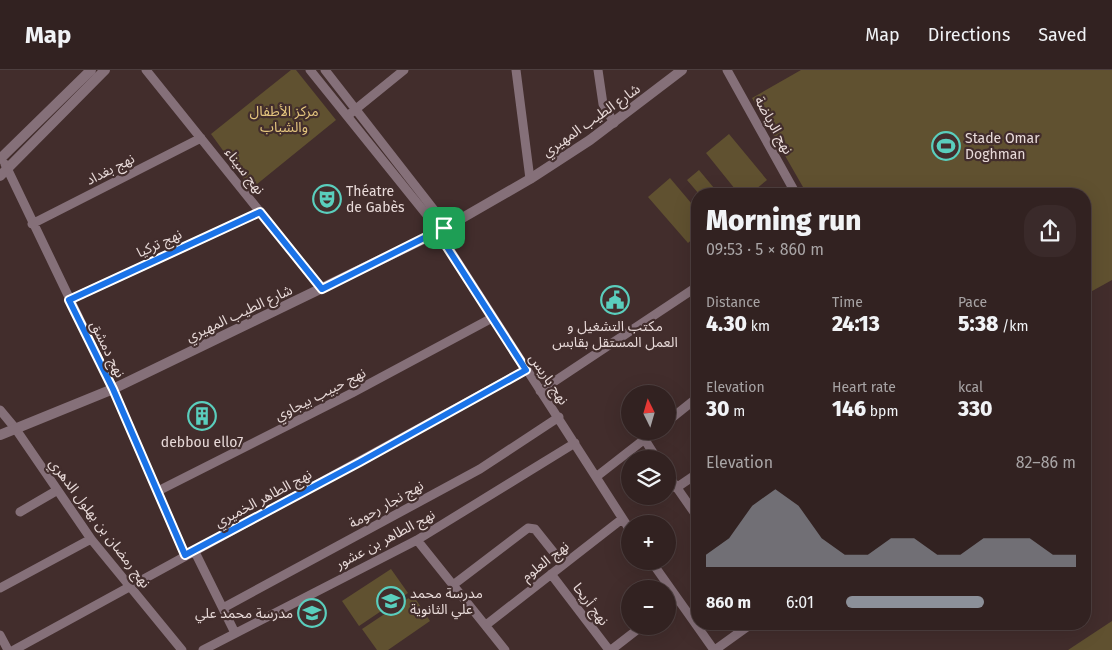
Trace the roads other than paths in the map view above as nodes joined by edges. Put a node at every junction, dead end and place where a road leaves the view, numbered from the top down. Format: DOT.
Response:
graph roads {
  1 [pos="91,70"];
  2 [pos="105,70"];
  3 [pos="146,70"];
  4 [pos="310,70"];
  5 [pos="325,70"];
  6 [pos="404,70"];
  7 [pos="516,70"];
  8 [pos="598,70"];
  9 [pos="682,70"];
  10 [pos="727,70"];
  11 [pos="356,109"];
  12 [pos="348,116"];
  13 [pos="614,123"];
  14 [pos="201,138"];
  15 [pos="1,158"];
  16 [pos="4,173"];
  17 [pos="530,179"];
  18 [pos="793,188"];
  19 [pos="260,212"];
  20 [pos="32,224"];
  21 [pos="441,230"];
  22 [pos="322,289"];
  23 [pos="691,291"];
  24 [pos="69,300"];
  25 [pos="492,318"];
  26 [pos="526,370"];
  27 [pos="113,389"];
  28 [pos="540,391"];
  29 [pos="691,403"];
  30 [pos="0,410"];
  31 [pos="676,415"];
  32 [pos="559,418"];
  33 [pos="15,428"];
  34 [pos="0,436"];
  35 [pos="645,440"];
  36 [pos="574,443"];
  37 [pos="651,450"];
  38 [pos="596,477"];
  39 [pos="691,478"];
  40 [pos="676,488"];
  41 [pos="56,491"];
  42 [pos="158,491"];
  43 [pos="691,508"];
  44 [pos="20,512"];
  45 [pos="621,517"];
  46 [pos="621,520"];
  47 [pos="92,539"];
  48 [pos="417,540"];
  49 [pos="189,553"];
  50 [pos="562,564"];
  51 [pos="657,570"];
  52 [pos="551,574"];
  53 [pos="454,584"];
  54 [pos="130,587"];
  55 [pos="0,588"];
  56 [pos="677,599"];
  57 [pos="223,608"];
  58 [pos="691,618"];
  59 [pos="486,625"];
  60 [pos="699,630"];
  61 [pos="742,630"];
  62 [pos="235,633"];
  63 [pos="0,635"];
  64 [pos="630,635"];
  65 [pos="8,650"];
  66 [pos="14,650"];
  67 [pos="182,650"];
  68 [pos="202,650"];
  69 [pos="505,650"];
  70 [pos="610,650"];
  71 [pos="714,650"];
  1 -- 15 [label="street"];
  2 -- 16 [label="street"];
  3 -- 14 [label="street, نهج سيناء"];
  4 -- 12 [label="street, نهج باريس"];
  5 -- 11 [label="street, نهج باريس"];
  6 -- 11 [label="street"];
  7 -- 17 [label="street"];
  8 -- 13 [label="street"];
  9 -- 13 [label="street, شارع الطيب المهيري"];
  10 -- 18 [label="street, نهج الرياضة"];
  11 -- 12 [label="street"];
  11 -- 21 [label="street, نهج باريس"];
  12 -- 21 [label="street, نهج باريس"];
  13 -- 17 [label="street, شارع الطيب المهيري"];
  14 -- 19 [label="street, نهج سيناء"];
  14 -- 20 [label="street, نهج بغداد"];
  15 -- 16 [label="street, نهج دمشق"];
  16 -- 20 [label="street, نهج دمشق"];
  17 -- 21 [label="street, شارع الطيب المهيري"];
  19 -- 22 [label="street, نهج سيناء"];
  19 -- 24 [label="street, نهج تركيا"];
  20 -- 24 [label="street, نهج دمشق"];
  21 -- 22 [label="street, شارع الطيب المهيري"];
  21 -- 25 [label="street, نهج باريس"];
  22 -- 27 [label="street, شارع الطيب المهيري"];
  23 -- 28 [label="street"];
  24 -- 27 [label="street, نهج دمشق"];
  25 -- 26 [label="street, نهج باريس"];
  25 -- 42 [label="street, نهج حبيب بيجاوي"];
  26 -- 28 [label="street, نهج باريس"];
  26 -- 49 [label="street, نهج الطاهر الخميري"];
  27 -- 33 [label="street, شارع الطيب المهيري"];
  27 -- 42 [label="street, نهج دمشق"];
  28 -- 32 [label="street, نهج باريس"];
  29 -- 31 [label="street"];
  30 -- 33 [label="street, نهج رمضان بن بهلول الدهري"];
  32 -- 36 [label="street, نهج باريس"];
  32 -- 57 [label="street, نهج نجار رحومة"];
  33 -- 34 [label="street, شارع الطيب المهيري"];
  33 -- 41 [label="street, نهج رمضان بن بهلول الدهري"];
  35 -- 37 [label="street"];
  35 -- 38 [label="street"];
  36 -- 38 [label="street, نهج باريس"];
  36 -- 48 [label="street, نهج الطاهر بن عشور"];
  38 -- 45 [label="street, نهج باريس"];
  39 -- 40 [label="street"];
  40 -- 43 [label="street"];
  41 -- 44 [label="street"];
  41 -- 47 [label="street, نهج رمضان بن بهلول الدهري"];
  42 -- 49 [label="street, نهج دمشق"];
  46 -- 50 [label="street, نهج العلوم"];
  47 -- 54 [label="street, نهج رمضان بن بهلول الدهري"];
  47 -- 55 [label="street"];
  48 -- 53 [label="street"];
  48 -- 62 [label="street, نهج الطاهر بن عشور"];
  49 -- 54 [label="street, نهج الطاهر الخميري"];
  49 -- 57 [label="street, نهج دمشق"];
  50 -- 52 [label="street, نهج العلوم"];
  50 -- 53 [label="street"];
  51 -- 56 [label="street"];
  52 -- 59 [label="street, نهج العلوم"];
  52 -- 70 [label="street, نهج أريحا"];
  53 -- 59 [label="street"];
  54 -- 66 [label="street, نهج الطاهر الخميري"];
  54 -- 67 [label="street, نهج رمضان بن بهلول الدهري"];
  56 -- 58 [label="street"];
  57 -- 62 [label="street, نهج دمشق"];
  59 -- 69 [label="street"];
  60 -- 71 [label="street"];
  61 -- 71 [label="street"];
  62 -- 68 [label="street, نهج الطاهر بن عشور"];
  63 -- 65 [label="street"];
  64 -- 70 [label="street"];
}
